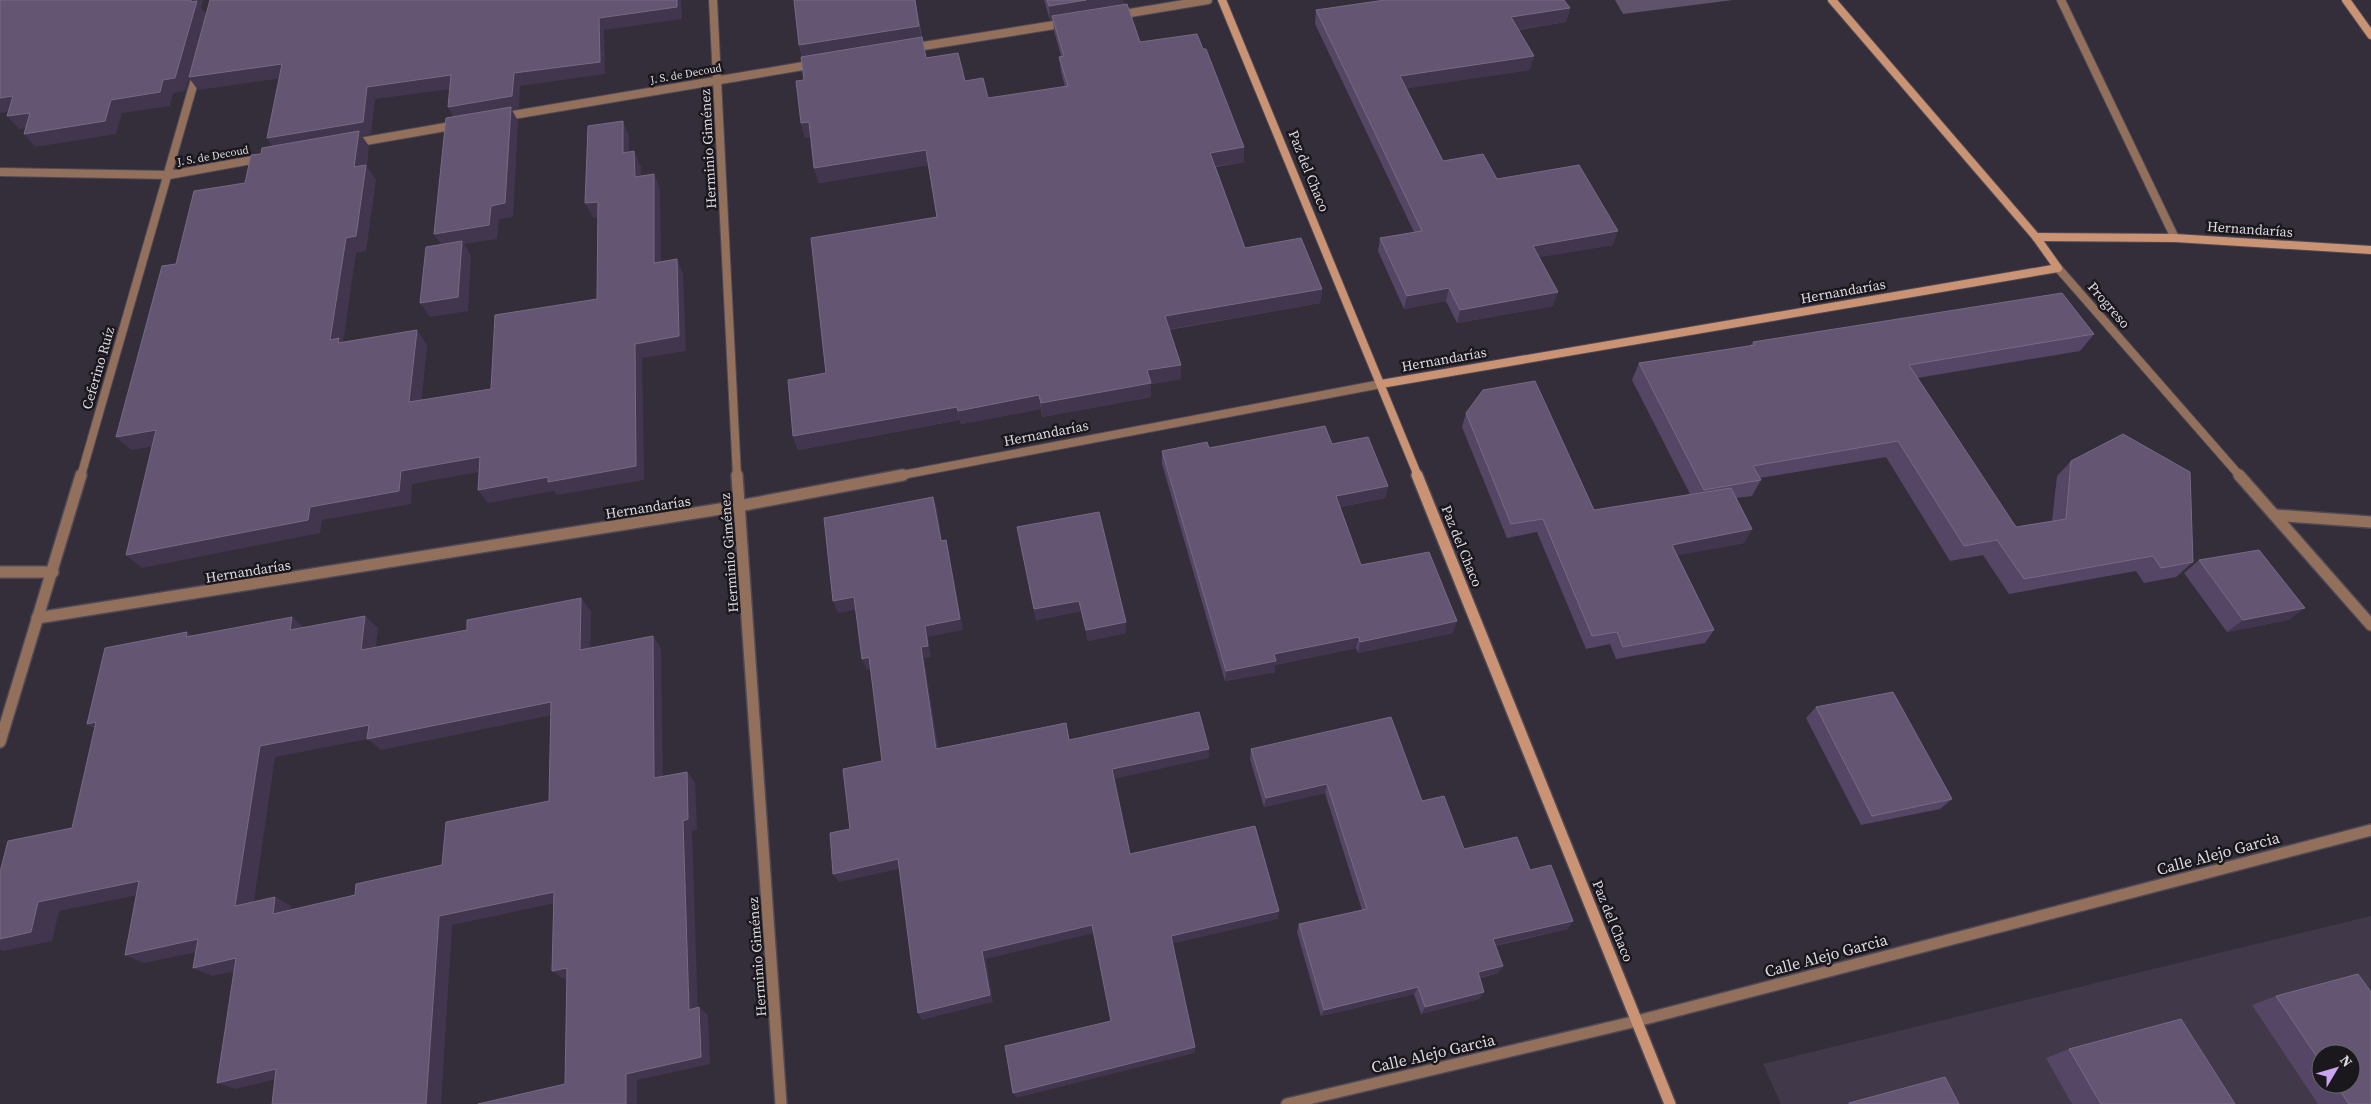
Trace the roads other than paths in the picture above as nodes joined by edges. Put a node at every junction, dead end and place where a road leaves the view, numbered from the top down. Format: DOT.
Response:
graph roads {
  1 [pos="713,0"];
  2 [pos="1208,0"];
  3 [pos="1222,0"];
  4 [pos="1832,0"];
  5 [pos="2061,0"];
  6 [pos="2346,0"];
  7 [pos="1110,16"];
  8 [pos="1081,21"];
  9 [pos="2371,35"];
  10 [pos="904,49"];
  11 [pos="826,62"];
  12 [pos="199,64"];
  13 [pos="718,80"];
  14 [pos="493,119"];
  15 [pos="463,124"];
  16 [pos="346,144"];
  17 [pos="267,158"];
  18 [pos="0,172"];
  19 [pos="169,175"];
  20 [pos="2036,237"];
  21 [pos="2174,238"];
  22 [pos="2371,250"];
  23 [pos="2058,268"];
  24 [pos="1381,384"];
  25 [pos="739,506"];
  26 [pos="2274,515"];
  27 [pos="2371,522"];
  28 [pos="0,572"];
  29 [pos="53,572"];
  30 [pos="37,618"];
  31 [pos="2371,625"];
  32 [pos="0,742"];
  33 [pos="2371,830"];
  34 [pos="1637,1021"];
  35 [pos="782,1104"];
  36 [pos="1288,1104"];
  37 [pos="1670,1104"];
  1 -- 13 [label="street, Herminio Giménez"];
  2 -- 7 [label="street"];
  3 -- 24 [label="street, Paz del Chaco"];
  4 -- 20 [label="street, Progreso"];
  5 -- 21 [label="street"];
  6 -- 9 [label="street"];
  8 -- 10 [label="street"];
  11 -- 13 [label="street, J. S. de Decoud"];
  12 -- 19 [label="street, Ceferino Ruíz"];
  13 -- 14 [label="street, J. S. de Decoud"];
  13 -- 25 [label="street, Herminio Giménez"];
  15 -- 16 [label="street"];
  17 -- 19 [label="street, J. S. de Decoud"];
  18 -- 19 [label="street, J. S. de Decoud"];
  19 -- 29 [label="street, Ceferino Ruíz"];
  20 -- 21 [label="street, Hernandarías"];
  20 -- 23 [label="street, Progreso"];
  21 -- 22 [label="street, Hernandarías"];
  23 -- 24 [label="street, Hernandarías"];
  23 -- 26 [label="street, Progreso"];
  24 -- 25 [label="street, Hernandarías"];
  24 -- 34 [label="street, Paz del Chaco"];
  25 -- 30 [label="street, Hernandarías"];
  25 -- 35 [label="street, Herminio Giménez"];
  26 -- 27 [label="street"];
  26 -- 31 [label="street, Progreso"];
  28 -- 29 [label="street"];
  29 -- 30 [label="street, Ceferino Ruíz"];
  30 -- 32 [label="street, Ceferino Ruíz"];
  33 -- 34 [label="street, Calle Alejo Garcia"];
  34 -- 36 [label="street, Calle Alejo Garcia"];
  34 -- 37 [label="street, Paz del Chaco"];
}
